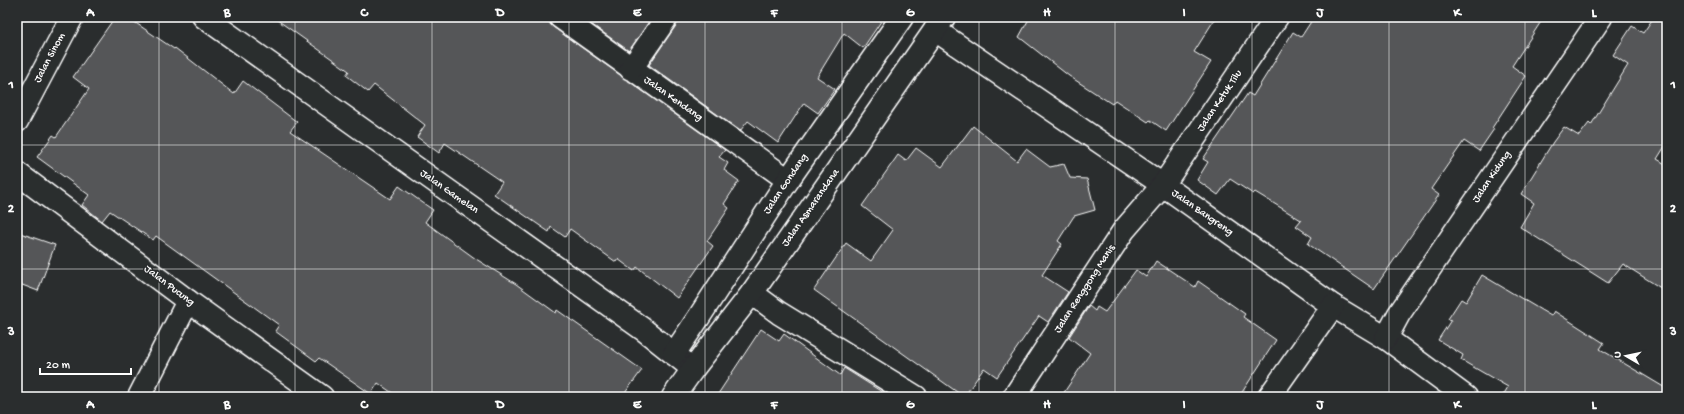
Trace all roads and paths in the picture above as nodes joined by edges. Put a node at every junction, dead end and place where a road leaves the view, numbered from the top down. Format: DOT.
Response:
graph roads {
  1 [pos="72,17"];
  2 [pos="204,17"];
  3 [pos="560,17"];
  4 [pos="667,17"];
  5 [pos="902,17"];
  6 [pos="1277,17"];
  7 [pos="1601,17"];
  8 [pos="940,24"];
  9 [pos="631,69"];
  10 [pos="17,121"];
  11 [pos="17,173"];
  12 [pos="788,180"];
  13 [pos="1163,185"];
  14 [pos="752,293"];
  15 [pos="188,301"];
  16 [pos="1334,306"];
  17 [pos="1386,338"];
  18 [pos="674,354"];
  19 [pos="693,369"];
  20 [pos="139,397"];
  21 [pos="322,397"];
  22 [pos="673,397"];
  23 [pos="916,397"];
  24 [pos="1014,397"];
  25 [pos="1269,397"];
  26 [pos="1466,397"];
  1 -- 10 [label="street, Jalan Sinom"];
  2 -- 18 [label="street, Jalan Gamelan"];
  3 -- 9 [label="street, Jalan Kendang"];
  4 -- 9 [label="street"];
  5 -- 12 [label="street, Jalan Gondang"];
  6 -- 13 [label="street, Jalan Ketuk Tilu"];
  7 -- 17 [label="street, Jalan Kidung"];
  8 -- 13 [label="street, Jalan Bangreng"];
  8 -- 14 [label="street, Jalan Asmarandana"];
  9 -- 12 [label="street, Jalan Kendang"];
  11 -- 15 [label="street, Jalan Pucung"];
  12 -- 18 [label="street, Jalan Gondang"];
  13 -- 16 [label="street, Jalan Bangreng"];
  13 -- 24 [label="street, Jalan Renggong Manis"];
  14 -- 19 [label="street, Jalan Asmarandana"];
  14 -- 23 [label="street"];
  15 -- 20 [label="street"];
  15 -- 21 [label="street, Jalan Pucung"];
  16 -- 17 [label="street, Jalan Bangreng"];
  16 -- 25 [label="street"];
  17 -- 26 [label="street, Jalan Bangreng"];
  18 -- 19 [label="street, Jalan Gamelan"];
  19 -- 22 [label="street, Jalan Asmarandana"];
}
